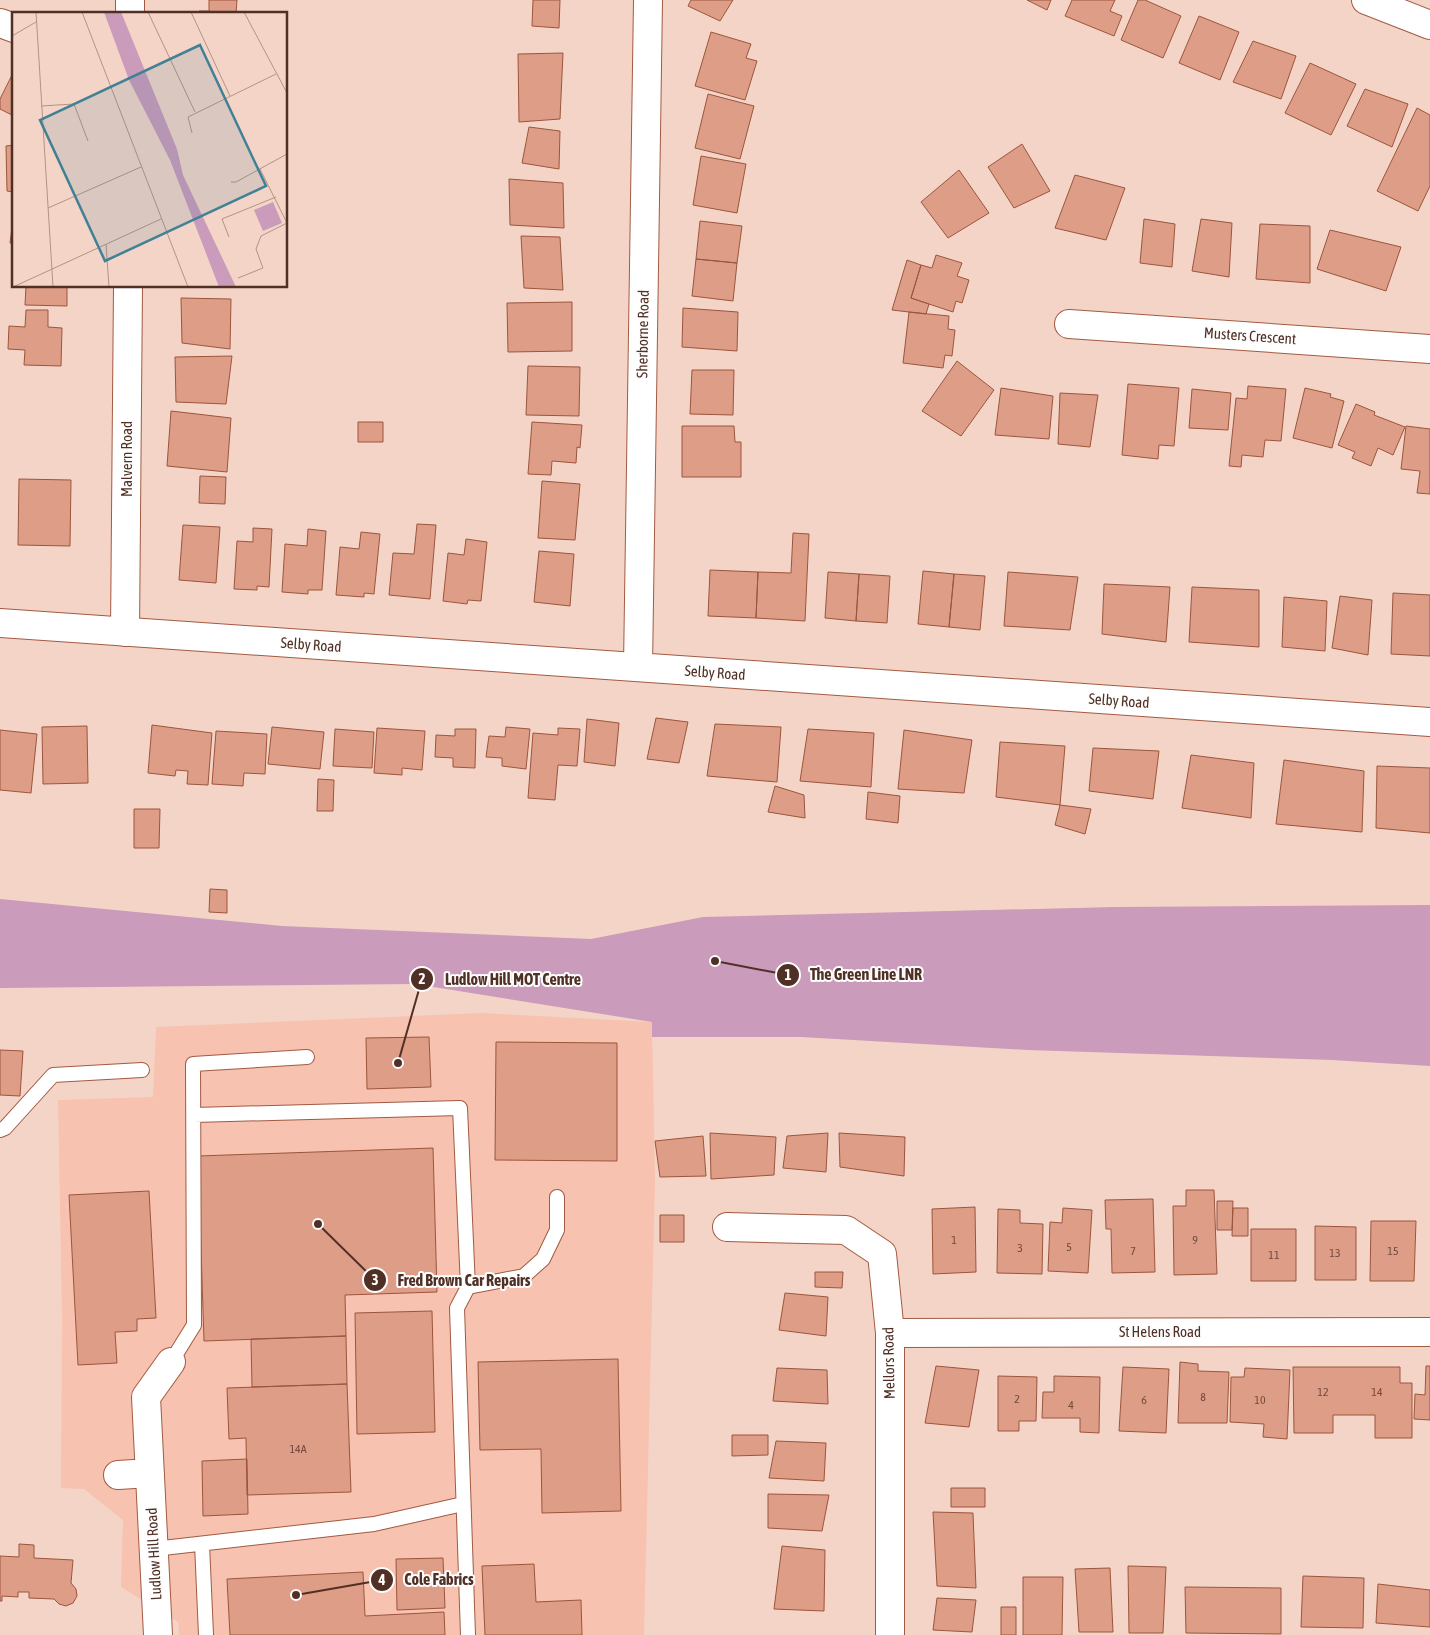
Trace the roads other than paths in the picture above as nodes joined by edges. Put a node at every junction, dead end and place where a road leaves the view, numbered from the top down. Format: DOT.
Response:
graph roads {
  1 [pos="648,0"];
  2 [pos="1366,0"];
  3 [pos="0,23"];
  4 [pos="1430,25"];
  5 [pos="12,27"];
  6 [pos="128,288"];
  7 [pos="1069,324"];
  8 [pos="1430,348"];
  9 [pos="0,623"];
  10 [pos="125,632"];
  11 [pos="638,667"];
  12 [pos="1430,722"];
  13 [pos="307,1058"];
  14 [pos="142,1070"];
  15 [pos="194,1115"];
  16 [pos="0,1130"];
  17 [pos="557,1197"];
  18 [pos="727,1227"];
  19 [pos="468,1287"];
  20 [pos="1430,1332"];
  21 [pos="890,1333"];
  22 [pos="171,1362"];
  23 [pos="150,1473"];
  24 [pos="118,1475"];
  25 [pos="463,1504"];
  26 [pos="202,1544"];
  27 [pos="154,1549"];
  28 [pos="158,1635"];
  29 [pos="206,1635"];
  30 [pos="468,1635"];
  31 [pos="890,1635"];
  1 -- 11 [label="street, Sherborne Road"];
  2 -- 4 [label="street"];
  3 -- 5 [label="street"];
  6 -- 10 [label="street, Malvern Road"];
  7 -- 8 [label="street, Musters Crescent"];
  9 -- 10 [label="street, Selby Road"];
  10 -- 11 [label="street, Selby Road"];
  11 -- 12 [label="street, Selby Road"];
  13 -- 15 [label="lane"];
  14 -- 16 [label="lane"];
  15 -- 19 [label="lane"];
  15 -- 22 [label="lane"];
  17 -- 19 [label="lane"];
  18 -- 21 [label="street, Mellors Road"];
  19 -- 25 [label="lane"];
  20 -- 21 [label="street, St Helens Road"];
  21 -- 31 [label="street, Mellors Road"];
  22 -- 23 [label="street, Ludlow Hill Road"];
  23 -- 24 [label="street"];
  23 -- 27 [label="street, Ludlow Hill Road"];
  25 -- 26 [label="lane"];
  25 -- 30 [label="lane"];
  26 -- 27 [label="lane"];
  26 -- 29 [label="lane"];
  27 -- 28 [label="street, Ludlow Hill Road"];
}
